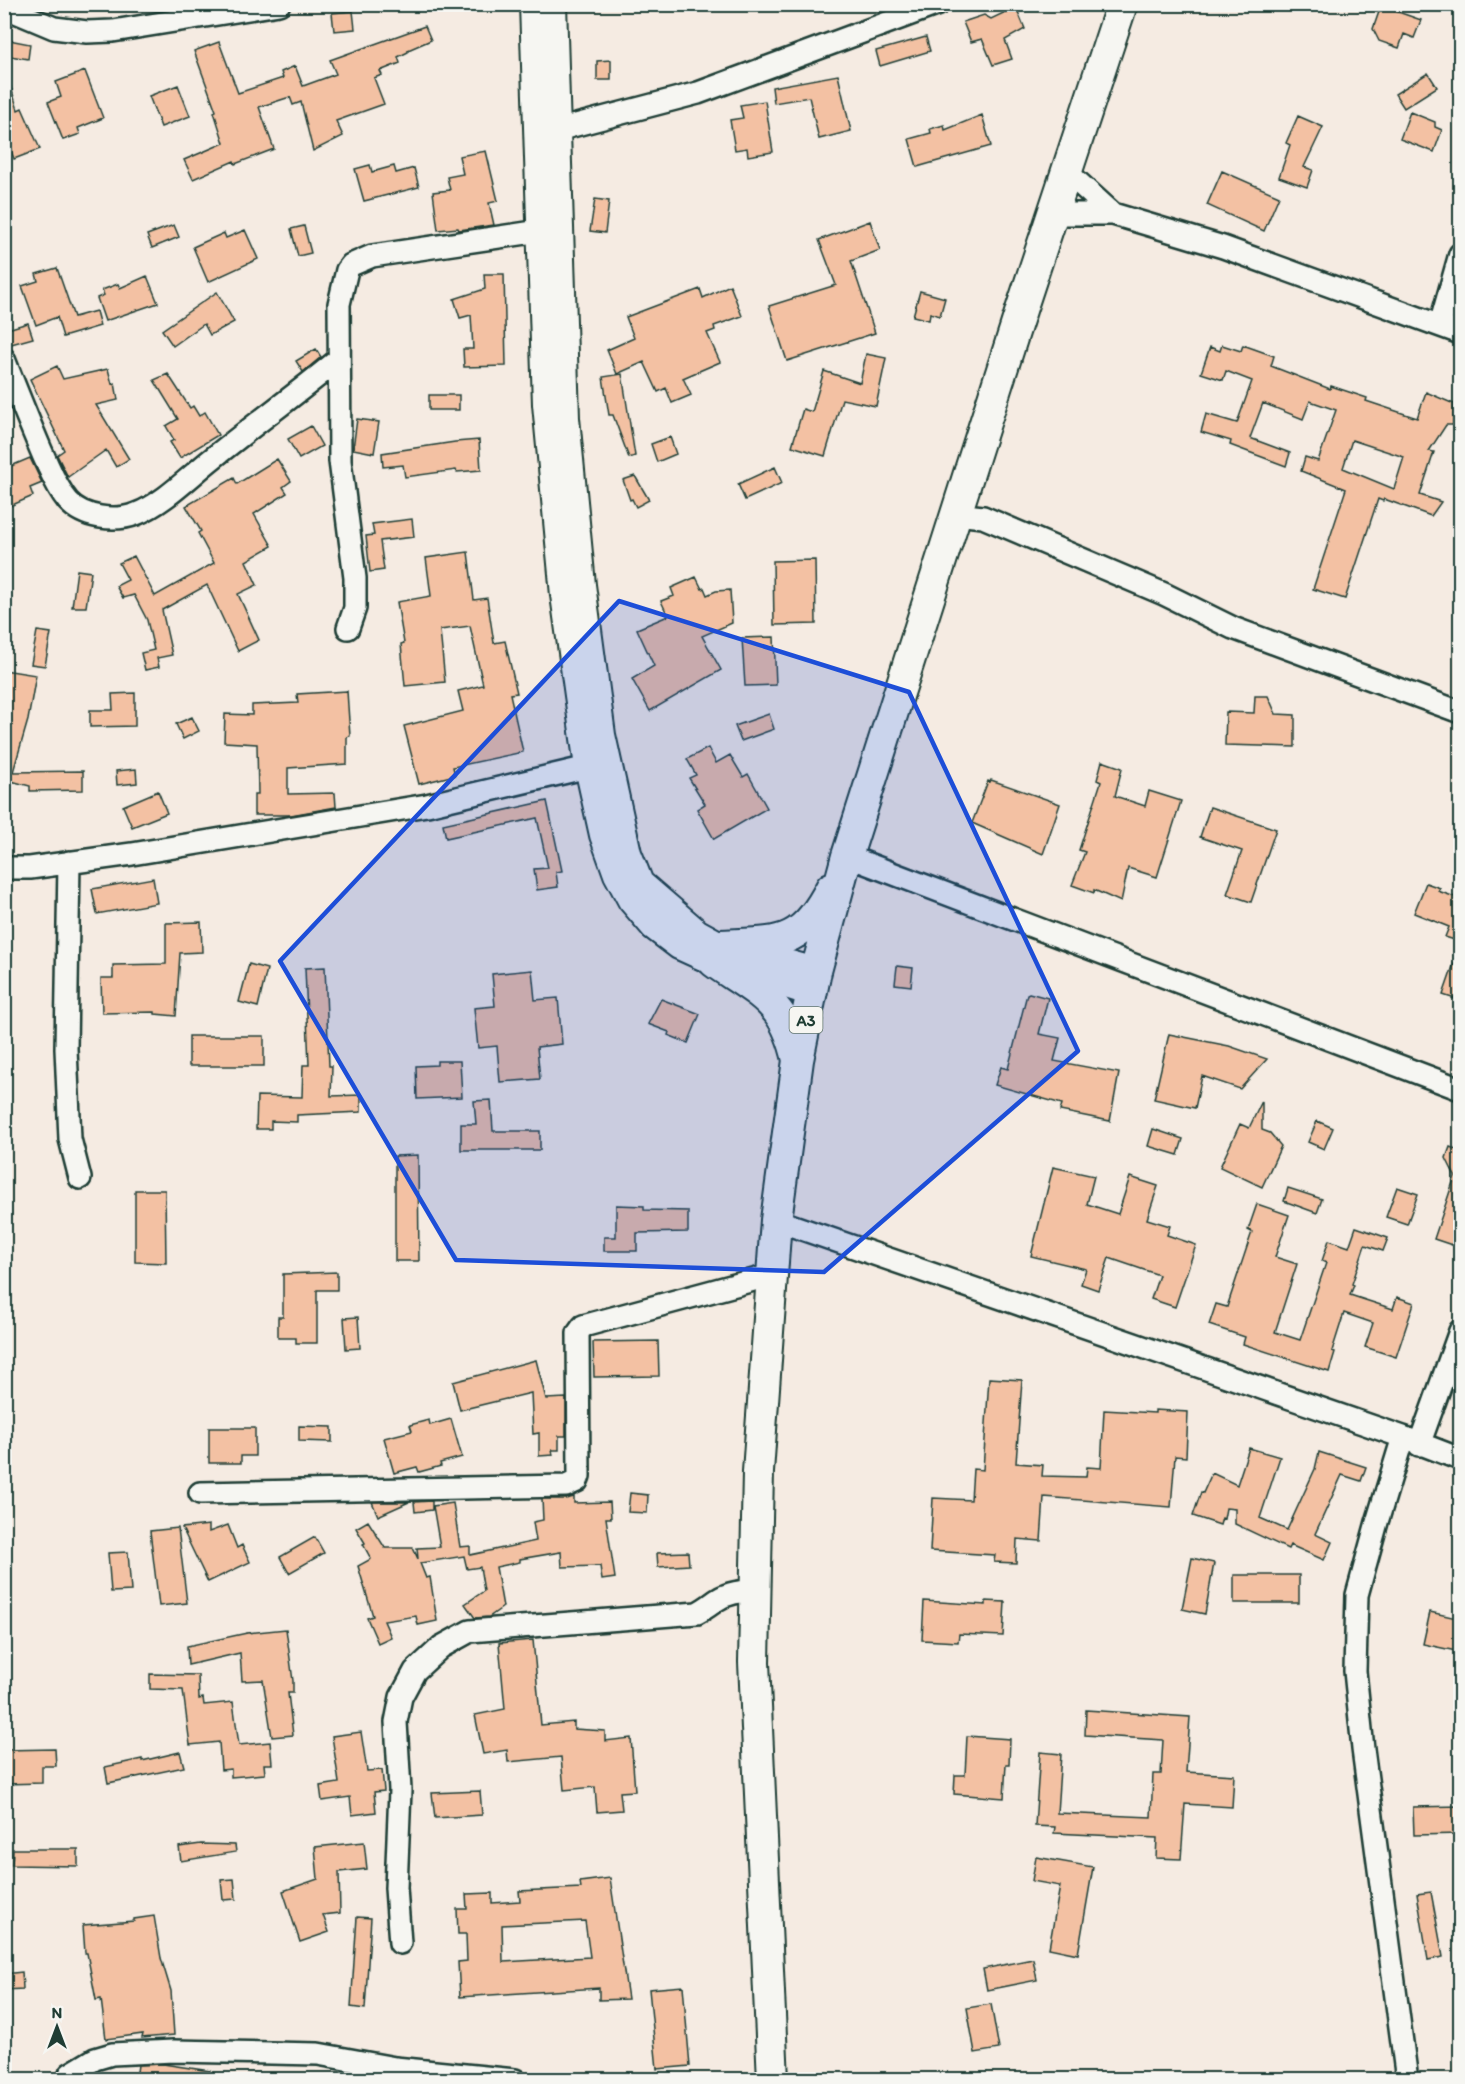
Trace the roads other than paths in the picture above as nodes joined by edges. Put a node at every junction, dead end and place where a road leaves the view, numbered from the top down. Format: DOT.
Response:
graph roads {
  1 [pos="279,4"];
  2 [pos="533,4"];
  3 [pos="553,4"];
  4 [pos="938,4"];
  5 [pos="1122,4"];
  6 [pos="4,7"];
  7 [pos="557,130"];
  8 [pos="1067,172"];
  9 [pos="1053,214"];
  10 [pos="1113,214"];
  11 [pos="540,231"];
  12 [pos="1461,254"];
  13 [pos="1440,325"];
  14 [pos="1461,333"];
  15 [pos="4,359"];
  16 [pos="339,359"];
  17 [pos="956,514"];
  18 [pos="348,628"];
  19 [pos="1461,712"];
  20 [pos="588,767"];
  21 [pos="847,856"];
  22 [pos="69,862"];
  23 [pos="4,868"];
  24 [pos="717,953"];
  25 [pos="814,982"];
  26 [pos="798,1060"];
  27 [pos="1461,1089"];
  28 [pos="80,1178"];
  29 [pos="776,1220"];
  30 [pos="772,1275"];
  31 [pos="1461,1331"];
  32 [pos="1411,1441"];
  33 [pos="1461,1459"];
  34 [pos="200,1493"];
  35 [pos="755,1591"];
  36 [pos="400,1943"];
  37 [pos="70,2074"];
  38 [pos="392,2074"];
  39 [pos="515,2079"];
  40 [pos="773,2079"];
  41 [pos="1407,2079"];
  1 -- 6 [label="street"];
  2 -- 11 [label="main road"];
  3 -- 7 [label="main road"];
  4 -- 7 [label="street"];
  5 -- 8 [label="highway, A3"];
  7 -- 24 [label="main road"];
  8 -- 9 [label="highway, A3"];
  8 -- 10 [label="street"];
  9 -- 10 [label="street"];
  9 -- 17 [label="highway, A3"];
  10 -- 13 [label="street"];
  11 -- 16 [label="street"];
  11 -- 20 [label="main road"];
  12 -- 13 [label="street"];
  13 -- 14 [label="street"];
  15 -- 16 [label="street"];
  16 -- 18 [label="street"];
  17 -- 19 [label="street"];
  17 -- 21 [label="highway, A3"];
  20 -- 22 [label="street"];
  20 -- 24 [label="main road"];
  21 -- 24 [label="highway"];
  21 -- 25 [label="highway, A3"];
  21 -- 27 [label="street"];
  22 -- 23 [label="street"];
  22 -- 28 [label="street"];
  24 -- 25 [label="main road"];
  24 -- 26 [label="highway"];
  25 -- 26 [label="highway, A3"];
  26 -- 29 [label="highway, A3"];
  29 -- 30 [label="highway, A3"];
  29 -- 32 [label="street"];
  30 -- 34 [label="street"];
  30 -- 35 [label="highway, A3"];
  31 -- 32 [label="street"];
  32 -- 33 [label="street"];
  32 -- 41 [label="street"];
  35 -- 36 [label="street"];
  35 -- 40 [label="highway, A3"];
  37 -- 38 [label="street"];
  38 -- 39 [label="street"];
}
